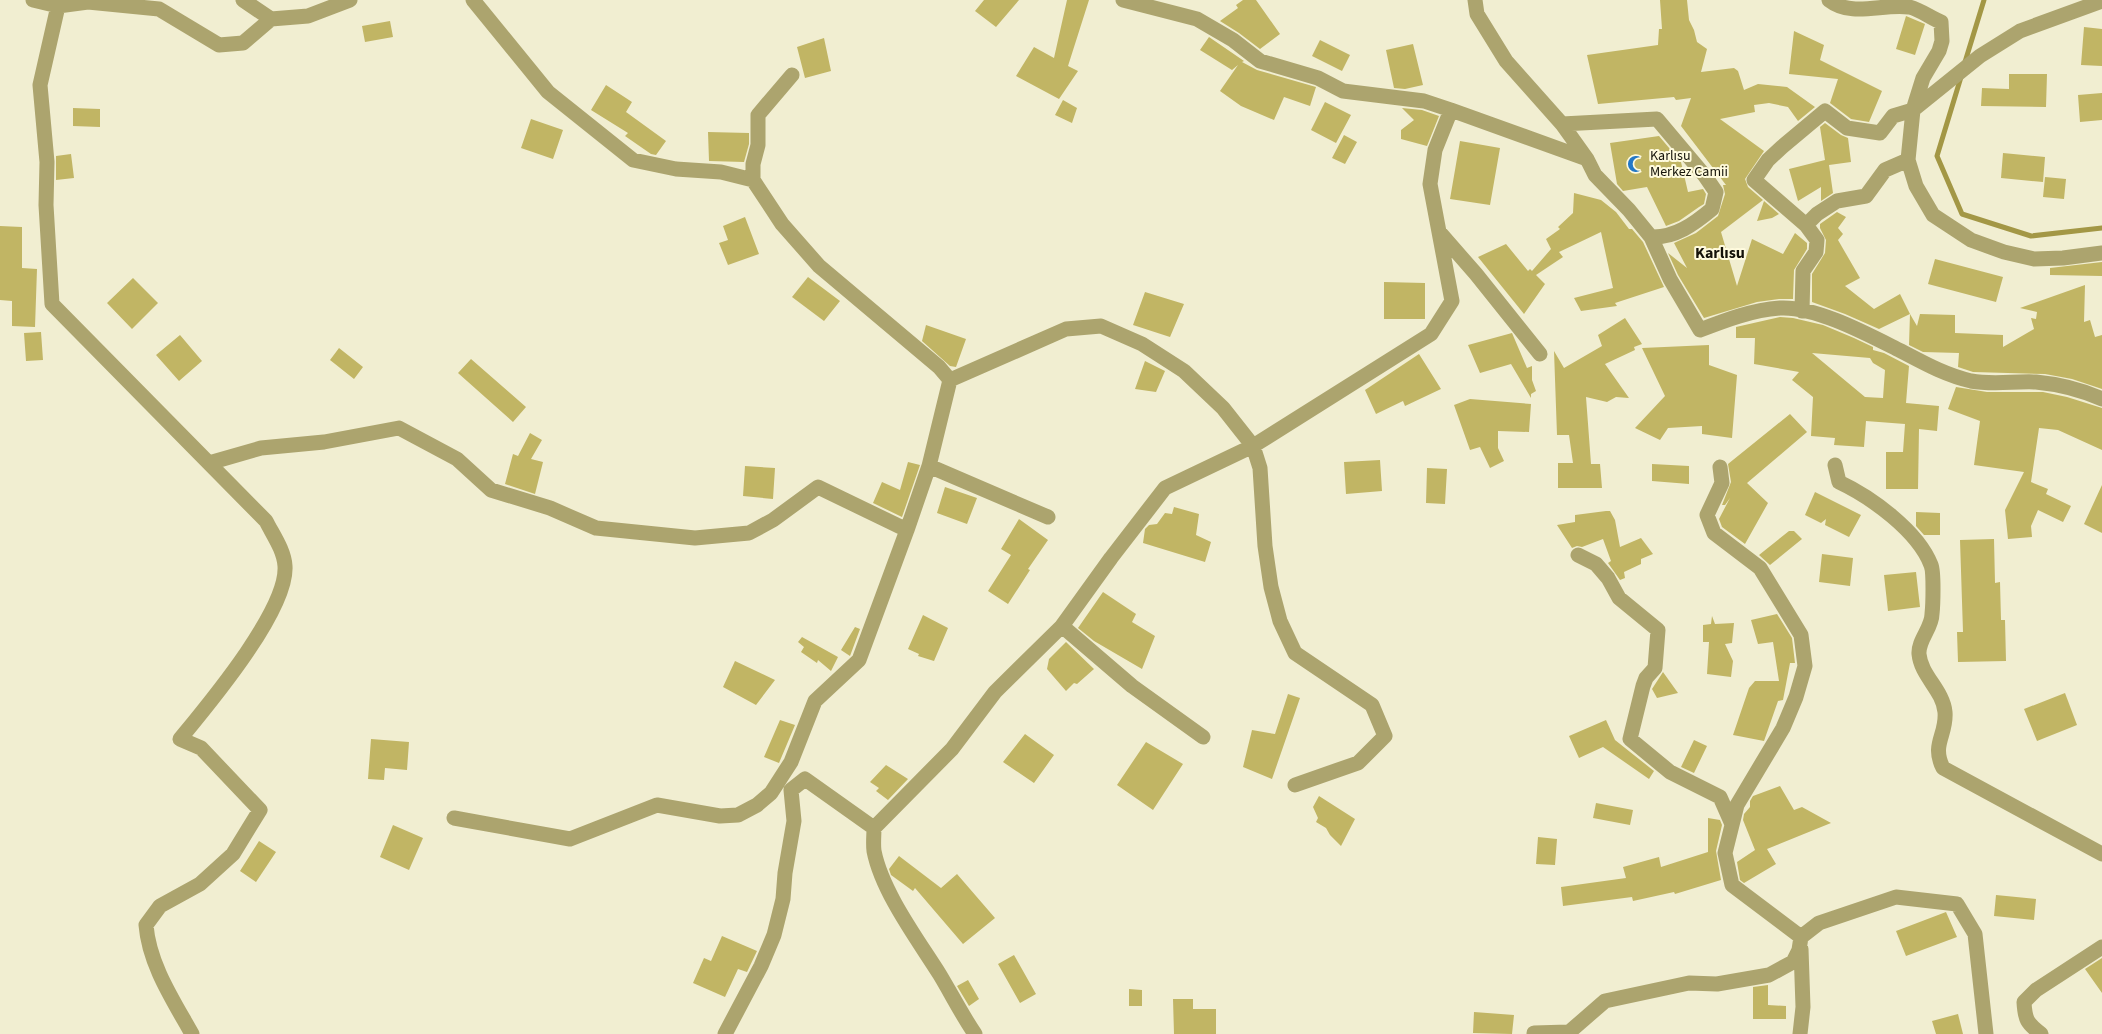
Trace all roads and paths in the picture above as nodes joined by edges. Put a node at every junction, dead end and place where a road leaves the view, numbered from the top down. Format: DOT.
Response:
graph roads {
  1 [pos="33,0"];
  2 [pos="243,0"];
  3 [pos="350,0"];
  4 [pos="473,0"];
  5 [pos="1124,0"];
  6 [pos="1475,0"];
  7 [pos="1829,0"];
  8 [pos="2102,0"];
  9 [pos="58,6"];
  10 [pos="271,19"];
  11 [pos="792,75"];
  12 [pos="1451,110"];
  13 [pos="1913,110"];
  14 [pos="1562,124"];
  15 [pos="1587,159"];
  16 [pos="1908,160"];
  17 [pos="753,180"];
  18 [pos="1806,225"];
  19 [pos="1441,234"];
  20 [pos="1651,237"];
  21 [pos="2102,253"];
  22 [pos="1802,311"];
  23 [pos="1540,354"];
  24 [pos="950,380"];
  25 [pos="2102,399"];
  26 [pos="1253,446"];
  27 [pos="209,463"];
  28 [pos="929,466"];
  29 [pos="1834,466"];
  30 [pos="1720,467"];
  31 [pos="1048,517"];
  32 [pos="908,530"];
  33 [pos="1578,555"];
  34 [pos="1062,626"];
  35 [pos="1204,737"];
  36 [pos="1295,785"];
  37 [pos="454,818"];
  38 [pos="1731,822"];
  39 [pos="874,828"];
  40 [pos="2102,854"];
  41 [pos="1801,937"];
  42 [pos="2102,947"];
  43 [pos="1534,1033"];
  44 [pos="1568,1033"];
  45 [pos="192,1034"];
  46 [pos="725,1034"];
  47 [pos="975,1034"];
  48 [pos="1800,1034"];
  49 [pos="1986,1034"];
  50 [pos="2042,1034"];
  1 -- 9 [label="street"];
  2 -- 10 [label="street"];
  3 -- 10 [label="street"];
  4 -- 17 [label="street"];
  5 -- 12 [label="street"];
  6 -- 14 [label="street"];
  7 -- 13 [label="street"];
  8 -- 13 [label="street"];
  9 -- 10 [label="street"];
  9 -- 27 [label="street"];
  11 -- 17 [label="street"];
  12 -- 15 [label="street"];
  12 -- 19 [label="street"];
  13 -- 16 [label="street"];
  13 -- 18 [label="street"];
  14 -- 15 [label="street"];
  14 -- 20 [label="street"];
  15 -- 20 [label="street"];
  16 -- 18 [label="street"];
  16 -- 21 [label="street"];
  17 -- 24 [label="street"];
  18 -- 22 [label="street"];
  19 -- 23 [label="street"];
  19 -- 26 [label="street"];
  20 -- 22 [label="street"];
  22 -- 25 [label="street"];
  24 -- 26 [label="street"];
  24 -- 28 [label="street"];
  26 -- 34 [label="street"];
  26 -- 36 [label="street"];
  27 -- 32 [label="street"];
  27 -- 45 [label="street"];
  28 -- 31 [label="street"];
  28 -- 32 [label="street"];
  29 -- 40 [label="street"];
  30 -- 38 [label="street"];
  32 -- 37 [label="street"];
  33 -- 38 [label="street"];
  34 -- 35 [label="street"];
  34 -- 39 [label="street"];
  38 -- 41 [label="street"];
  39 -- 46 [label="street"];
  39 -- 47 [label="street"];
  41 -- 44 [label="street"];
  41 -- 48 [label="street"];
  41 -- 49 [label="street"];
  42 -- 50 [label="street"];
  43 -- 44 [label="street"];
}
